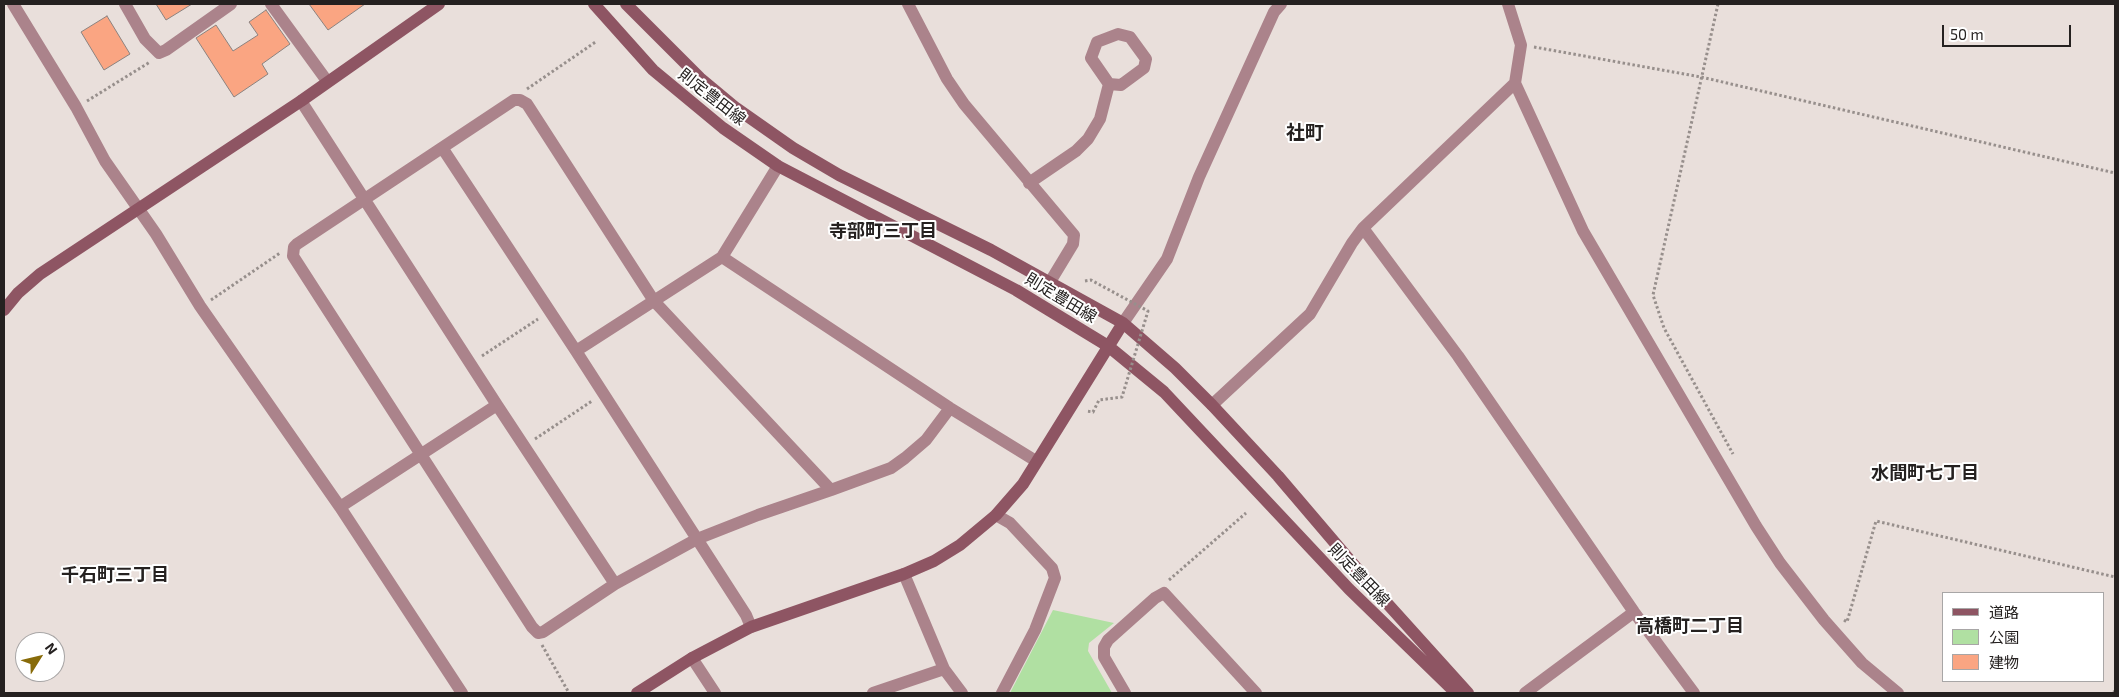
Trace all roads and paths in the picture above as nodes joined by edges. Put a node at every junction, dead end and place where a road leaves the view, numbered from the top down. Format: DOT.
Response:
graph roads {
  1 [pos="14,4"];
  2 [pos="125,4"];
  3 [pos="232,4"];
  4 [pos="271,4"];
  5 [pos="439,4"];
  6 [pos="594,4"];
  7 [pos="626,4"];
  8 [pos="908,4"];
  9 [pos="1508,4"];
  10 [pos="1718,4"];
  11 [pos="1274,6"];
  12 [pos="597,41"];
  13 [pos="1522,45"];
  14 [pos="159,52"];
  15 [pos="1701,76"];
  16 [pos="327,81"];
  17 [pos="1515,83"];
  18 [pos="1108,84"];
  19 [pos="520,100"];
  20 [pos="87,101"];
  21 [pos="301,102"];
  22 [pos="443,149"];
  23 [pos="778,166"];
  24 [pos="2115,173"];
  25 [pos="1029,183"];
  26 [pos="365,200"];
  27 [pos="138,210"];
  28 [pos="1363,228"];
  29 [pos="293,251"];
  30 [pos="722,257"];
  31 [pos="1086,281"];
  32 [pos="1050,282"];
  33 [pos="210,301"];
  34 [pos="654,301"];
  35 [pos="4,310"];
  36 [pos="549,312"];
  37 [pos="1122,324"];
  38 [pos="1108,346"];
  39 [pos="576,351"];
  40 [pos="472,363"];
  41 [pos="603,394"];
  42 [pos="497,405"];
  43 [pos="1212,405"];
  44 [pos="950,408"];
  45 [pos="1086,411"];
  46 [pos="525,445"];
  47 [pos="420,453"];
  48 [pos="1036,461"];
  49 [pos="1738,463"];
  50 [pos="831,490"];
  51 [pos="340,507"];
  52 [pos="1246,513"];
  53 [pos="996,515"];
  54 [pos="697,540"];
  55 [pos="904,574"];
  56 [pos="2115,577"];
  57 [pos="615,584"];
  58 [pos="1164,593"];
  59 [pos="1634,612"];
  60 [pos="1842,619"];
  61 [pos="751,627"];
  62 [pos="538,633"];
  63 [pos="692,658"];
  64 [pos="944,670"];
  65 [pos="2115,688"];
  66 [pos="462,693"];
  67 [pos="569,693"];
  68 [pos="637,693"];
  69 [pos="715,693"];
  70 [pos="873,693"];
  71 [pos="962,693"];
  72 [pos="1002,693"];
  73 [pos="1125,693"];
  74 [pos="1256,693"];
  75 [pos="1456,693"];
  76 [pos="1468,693"];
  77 [pos="1525,693"];
  78 [pos="1694,693"];
  79 [pos="1898,693"];
  80 [pos="2114,693"];
  1 -- 27 [label="street"];
  2 -- 14 [label="street"];
  3 -- 14 [label="street"];
  4 -- 16 [label="street"];
  5 -- 16 [label="main road"];
  6 -- 23 [label="main road, 則定豊田線"];
  7 -- 32 [label="main road, 則定豊田線"];
  8 -- 25 [label="street"];
  9 -- 13 [label="street"];
  10 -- 15 [label="path"];
  11 -- 37 [label="street"];
  12 -- 19 [label="path"];
  13 -- 15 [label="path"];
  13 -- 17 [label="street"];
  14 -- 20 [label="path"];
  15 -- 24 [label="path"];
  15 -- 49 [label="path"];
  16 -- 21 [label="main road"];
  17 -- 28 [label="street"];
  17 -- 79 [label="street"];
  18 -- 18 [label="street"];
  18 -- 25 [label="street"];
  19 -- 22 [label="street"];
  19 -- 34 [label="street"];
  21 -- 26 [label="street"];
  21 -- 27 [label="main road"];
  22 -- 26 [label="street"];
  22 -- 36 [label="street"];
  23 -- 30 [label="street"];
  23 -- 38 [label="main road, 則定豊田線"];
  25 -- 32 [label="street"];
  26 -- 29 [label="street"];
  26 -- 40 [label="street"];
  27 -- 35 [label="main road"];
  27 -- 51 [label="street"];
  28 -- 43 [label="street"];
  28 -- 59 [label="street"];
  29 -- 33 [label="path"];
  29 -- 47 [label="street"];
  30 -- 34 [label="street"];
  30 -- 44 [label="street"];
  31 -- 45 [label="path, bridge"];
  32 -- 37 [label="main road, 則定豊田線"];
  34 -- 39 [label="street"];
  34 -- 50 [label="street"];
  36 -- 39 [label="street"];
  36 -- 40 [label="path"];
  37 -- 38 [label="main road"];
  37 -- 43 [label="main road, 則定豊田線"];
  38 -- 48 [label="main road"];
  38 -- 75 [label="main road, 則定豊田線"];
  39 -- 41 [label="street"];
  40 -- 42 [label="street"];
  41 -- 46 [label="path"];
  41 -- 54 [label="street"];
  42 -- 46 [label="street"];
  42 -- 47 [label="street"];
  43 -- 76 [label="main road, 則定豊田線"];
  44 -- 48 [label="street"];
  44 -- 50 [label="street"];
  46 -- 57 [label="street"];
  47 -- 51 [label="street"];
  47 -- 62 [label="street"];
  48 -- 53 [label="main road"];
  50 -- 54 [label="street"];
  51 -- 66 [label="street"];
  52 -- 58 [label="path"];
  53 -- 55 [label="main road"];
  53 -- 72 [label="street"];
  54 -- 57 [label="street"];
  54 -- 61 [label="street"];
  55 -- 61 [label="main road"];
  55 -- 64 [label="street"];
  56 -- 60 [label="path"];
  57 -- 62 [label="street"];
  58 -- 73 [label="street"];
  58 -- 74 [label="street"];
  59 -- 77 [label="street"];
  59 -- 78 [label="street"];
  61 -- 63 [label="main road"];
  62 -- 67 [label="path"];
  63 -- 68 [label="main road"];
  63 -- 69 [label="street"];
  64 -- 70 [label="street"];
  64 -- 71 [label="street"];
  65 -- 80 [label="path"];
}
